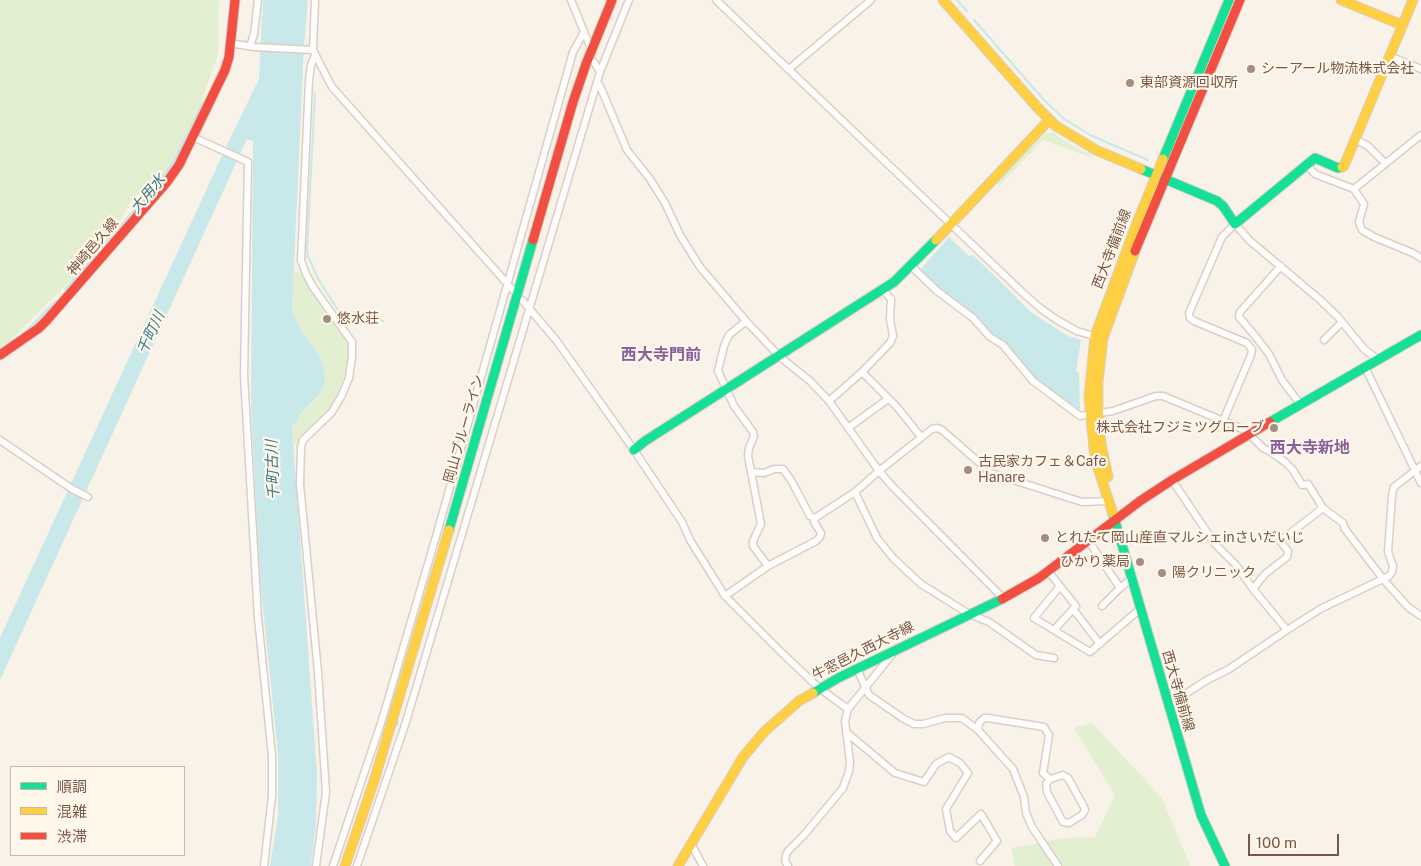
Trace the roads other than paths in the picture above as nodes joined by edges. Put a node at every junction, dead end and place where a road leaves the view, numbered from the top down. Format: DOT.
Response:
graph roads {
  1 [pos="235,0"];
  2 [pos="258,0"];
  3 [pos="315,0"];
  4 [pos="571,0"];
  5 [pos="612,0"];
  6 [pos="629,0"];
  7 [pos="716,0"];
  8 [pos="871,0"];
  9 [pos="943,0"];
  10 [pos="1229,0"];
  11 [pos="1240,0"];
  12 [pos="1341,0"];
  13 [pos="1413,0"];
  14 [pos="1402,26"];
  15 [pos="584,32"];
  16 [pos="230,43"];
  17 [pos="588,44"];
  18 [pos="252,46"];
  19 [pos="314,52"];
  20 [pos="1389,56"];
  21 [pos="594,62"];
  22 [pos="789,69"];
  23 [pos="1421,70"];
  24 [pos="600,72"];
  25 [pos="597,82"];
  26 [pos="1049,120"];
  27 [pos="1421,135"];
  28 [pos="193,137"];
  29 [pos="1355,139"];
  30 [pos="1385,163"];
  31 [pos="1306,164"];
  32 [pos="1161,176"];
  33 [pos="1354,189"];
  34 [pos="951,224"];
  35 [pos="1235,224"];
  36 [pos="1421,258"];
  37 [pos="911,266"];
  38 [pos="1281,266"];
  39 [pos="507,283"];
  40 [pos="513,290"];
  41 [pos="883,290"];
  42 [pos="522,300"];
  43 [pos="529,309"];
  44 [pos="746,321"];
  45 [pos="1342,322"];
  46 [pos="1421,335"];
  47 [pos="1099,337"];
  48 [pos="1324,340"];
  49 [pos="0,355"];
  50 [pos="779,356"];
  51 [pos="1377,359"];
  52 [pos="1365,366"];
  53 [pos="862,372"];
  54 [pos="726,390"];
  55 [pos="888,399"];
  56 [pos="829,401"];
  57 [pos="1300,404"];
  58 [pos="1094,415"];
  59 [pos="1223,421"];
  60 [pos="848,428"];
  61 [pos="1250,434"];
  62 [pos="921,437"];
  63 [pos="0,440"];
  64 [pos="634,450"];
  65 [pos="1418,468"];
  66 [pos="879,470"];
  67 [pos="751,472"];
  68 [pos="1172,480"];
  69 [pos="1421,483"];
  70 [pos="855,492"];
  71 [pos="88,497"];
  72 [pos="1108,501"];
  73 [pos="1324,508"];
  74 [pos="815,518"];
  75 [pos="1115,520"];
  76 [pos="1088,540"];
  77 [pos="768,566"];
  78 [pos="1048,571"];
  79 [pos="1132,578"];
  80 [pos="1383,579"];
  81 [pos="1060,586"];
  82 [pos="1120,588"];
  83 [pos="1253,589"];
  84 [pos="725,596"];
  85 [pos="1003,598"];
  86 [pos="1102,606"];
  87 [pos="1073,609"];
  88 [pos="1140,609"];
  89 [pos="969,614"];
  90 [pos="1421,616"];
  91 [pos="1054,630"];
  92 [pos="1287,630"];
  93 [pos="1100,644"];
  94 [pos="897,649"];
  95 [pos="1054,658"];
  96 [pos="857,668"];
  97 [pos="865,687"];
  98 [pos="820,688"];
  99 [pos="1168,705"];
  100 [pos="848,710"];
  101 [pos="978,730"];
  102 [pos="846,732"];
  103 [pos="1050,779"];
  104 [pos="691,844"];
  105 [pos="980,862"];
  106 [pos="264,866"];
  107 [pos="316,866"];
  108 [pos="333,866"];
  109 [pos="345,866"];
  110 [pos="357,866"];
  111 [pos="678,866"];
  112 [pos="703,866"];
  113 [pos="788,866"];
  114 [pos="1058,866"];
  115 [pos="1225,866"];
  1 -- 16 [label="main road, 神崎邑久線"];
  2 -- 18 [label="street"];
  3 -- 19 [label="street"];
  4 -- 15 [label="street"];
  5 -- 109 [label="main road, 岡山ブルーライン"];
  6 -- 24 [label="street"];
  7 -- 22 [label="street"];
  8 -- 22 [label="street"];
  9 -- 26 [label="main road"];
  10 -- 32 [label="main road, 西大寺備前線"];
  11 -- 32 [label="main road, 西大寺備前線"];
  12 -- 14 [label="main road"];
  13 -- 14 [label="main road"];
  14 -- 20 [label="main road"];
  15 -- 17 [label="street"];
  15 -- 39 [label="street"];
  16 -- 18 [label="street"];
  16 -- 28 [label="main road, 神崎邑久線"];
  18 -- 19 [label="street"];
  19 -- 39 [label="street"];
  19 -- 107 [label="street"];
  20 -- 23 [label="street"];
  20 -- 29 [label="main road"];
  21 -- 24 [label="street"];
  22 -- 34 [label="street"];
  24 -- 25 [label="street"];
  25 -- 43 [label="street"];
  25 -- 44 [label="street"];
  26 -- 32 [label="main road"];
  26 -- 34 [label="main road"];
  27 -- 30 [label="street"];
  28 -- 49 [label="main road, 神崎邑久線"];
  28 -- 106 [label="street"];
  29 -- 30 [label="street"];
  29 -- 31 [label="main road"];
  30 -- 33 [label="street"];
  31 -- 33 [label="street"];
  31 -- 35 [label="main road"];
  32 -- 35 [label="main road"];
  32 -- 47 [label="main road, 西大寺備前線"];
  33 -- 36 [label="street"];
  34 -- 37 [label="main road"];
  34 -- 47 [label="street"];
  35 -- 38 [label="street"];
  35 -- 59 [label="street"];
  37 -- 41 [label="main road"];
  37 -- 58 [label="street"];
  38 -- 45 [label="street"];
  38 -- 57 [label="street"];
  39 -- 40 [label="street"];
  39 -- 108 [label="street"];
  41 -- 50 [label="main road"];
  41 -- 53 [label="street"];
  42 -- 43 [label="street"];
  43 -- 64 [label="street"];
  43 -- 110 [label="street"];
  44 -- 50 [label="street"];
  44 -- 54 [label="street"];
  45 -- 48 [label="street"];
  45 -- 51 [label="street"];
  46 -- 51 [label="main road, 牛窓邑久西大寺線"];
  47 -- 58 [label="main road, 西大寺備前線"];
  50 -- 54 [label="main road"];
  50 -- 56 [label="street"];
  51 -- 52 [label="main road, 牛窓邑久西大寺線"];
  52 -- 57 [label="main road, 牛窓邑久西大寺線"];
  52 -- 65 [label="street"];
  53 -- 55 [label="street"];
  53 -- 56 [label="street"];
  54 -- 64 [label="main road"];
  54 -- 67 [label="street"];
  55 -- 60 [label="street"];
  55 -- 62 [label="street"];
  56 -- 60 [label="street"];
  57 -- 61 [label="main road, 牛窓邑久西大寺線"];
  58 -- 59 [label="street"];
  58 -- 72 [label="main road, 西大寺備前線"];
  58 -- 75 [label="main road, 西大寺備前線"];
  59 -- 61 [label="street"];
  60 -- 66 [label="street"];
  61 -- 68 [label="main road, 牛窓邑久西大寺線"];
  61 -- 73 [label="street"];
  62 -- 66 [label="street"];
  62 -- 72 [label="street"];
  63 -- 71 [label="street"];
  64 -- 84 [label="street"];
  65 -- 69 [label="street"];
  65 -- 80 [label="street"];
  66 -- 70 [label="street"];
  66 -- 85 [label="street"];
  67 -- 74 [label="street"];
  67 -- 77 [label="street"];
  68 -- 75 [label="main road, 牛窓邑久西大寺線"];
  68 -- 83 [label="street"];
  70 -- 74 [label="street"];
  70 -- 89 [label="street"];
  72 -- 75 [label="main road, 西大寺備前線"];
  73 -- 80 [label="street"];
  73 -- 83 [label="street"];
  74 -- 77 [label="street"];
  75 -- 76 [label="main road, 牛窓邑久西大寺線"];
  75 -- 79 [label="main road, 西大寺備前線"];
  76 -- 78 [label="main road, 牛窓邑久西大寺線"];
  76 -- 82 [label="street"];
  77 -- 84 [label="street"];
  78 -- 81 [label="street"];
  78 -- 85 [label="main road, 牛窓邑久西大寺線"];
  79 -- 82 [label="street"];
  79 -- 88 [label="main road, 西大寺備前線"];
  80 -- 90 [label="street"];
  80 -- 92 [label="street"];
  81 -- 87 [label="street"];
  81 -- 91 [label="street"];
  82 -- 86 [label="street"];
  83 -- 92 [label="street"];
  84 -- 98 [label="street"];
  85 -- 89 [label="main road, 牛窓邑久西大寺線"];
  87 -- 91 [label="street"];
  87 -- 93 [label="street"];
  88 -- 93 [label="street"];
  88 -- 99 [label="main road, 西大寺備前線"];
  89 -- 94 [label="main road, 牛窓邑久西大寺線"];
  89 -- 95 [label="street"];
  91 -- 93 [label="street"];
  92 -- 99 [label="street"];
  94 -- 96 [label="main road, 牛窓邑久西大寺線"];
  94 -- 97 [label="street"];
  96 -- 97 [label="street"];
  96 -- 98 [label="main road, 牛窓邑久西大寺線"];
  97 -- 100 [label="street"];
  97 -- 101 [label="street"];
  98 -- 100 [label="street"];
  98 -- 104 [label="main road, 牛窓邑久西大寺線"];
  99 -- 115 [label="main road, 西大寺備前線"];
  100 -- 102 [label="street"];
  101 -- 103 [label="street"];
  101 -- 114 [label="street"];
  102 -- 105 [label="street"];
  102 -- 113 [label="street"];
  103 -- 103 [label="street"];
  104 -- 111 [label="main road, 牛窓邑久西大寺線"];
  104 -- 112 [label="street"];
}
